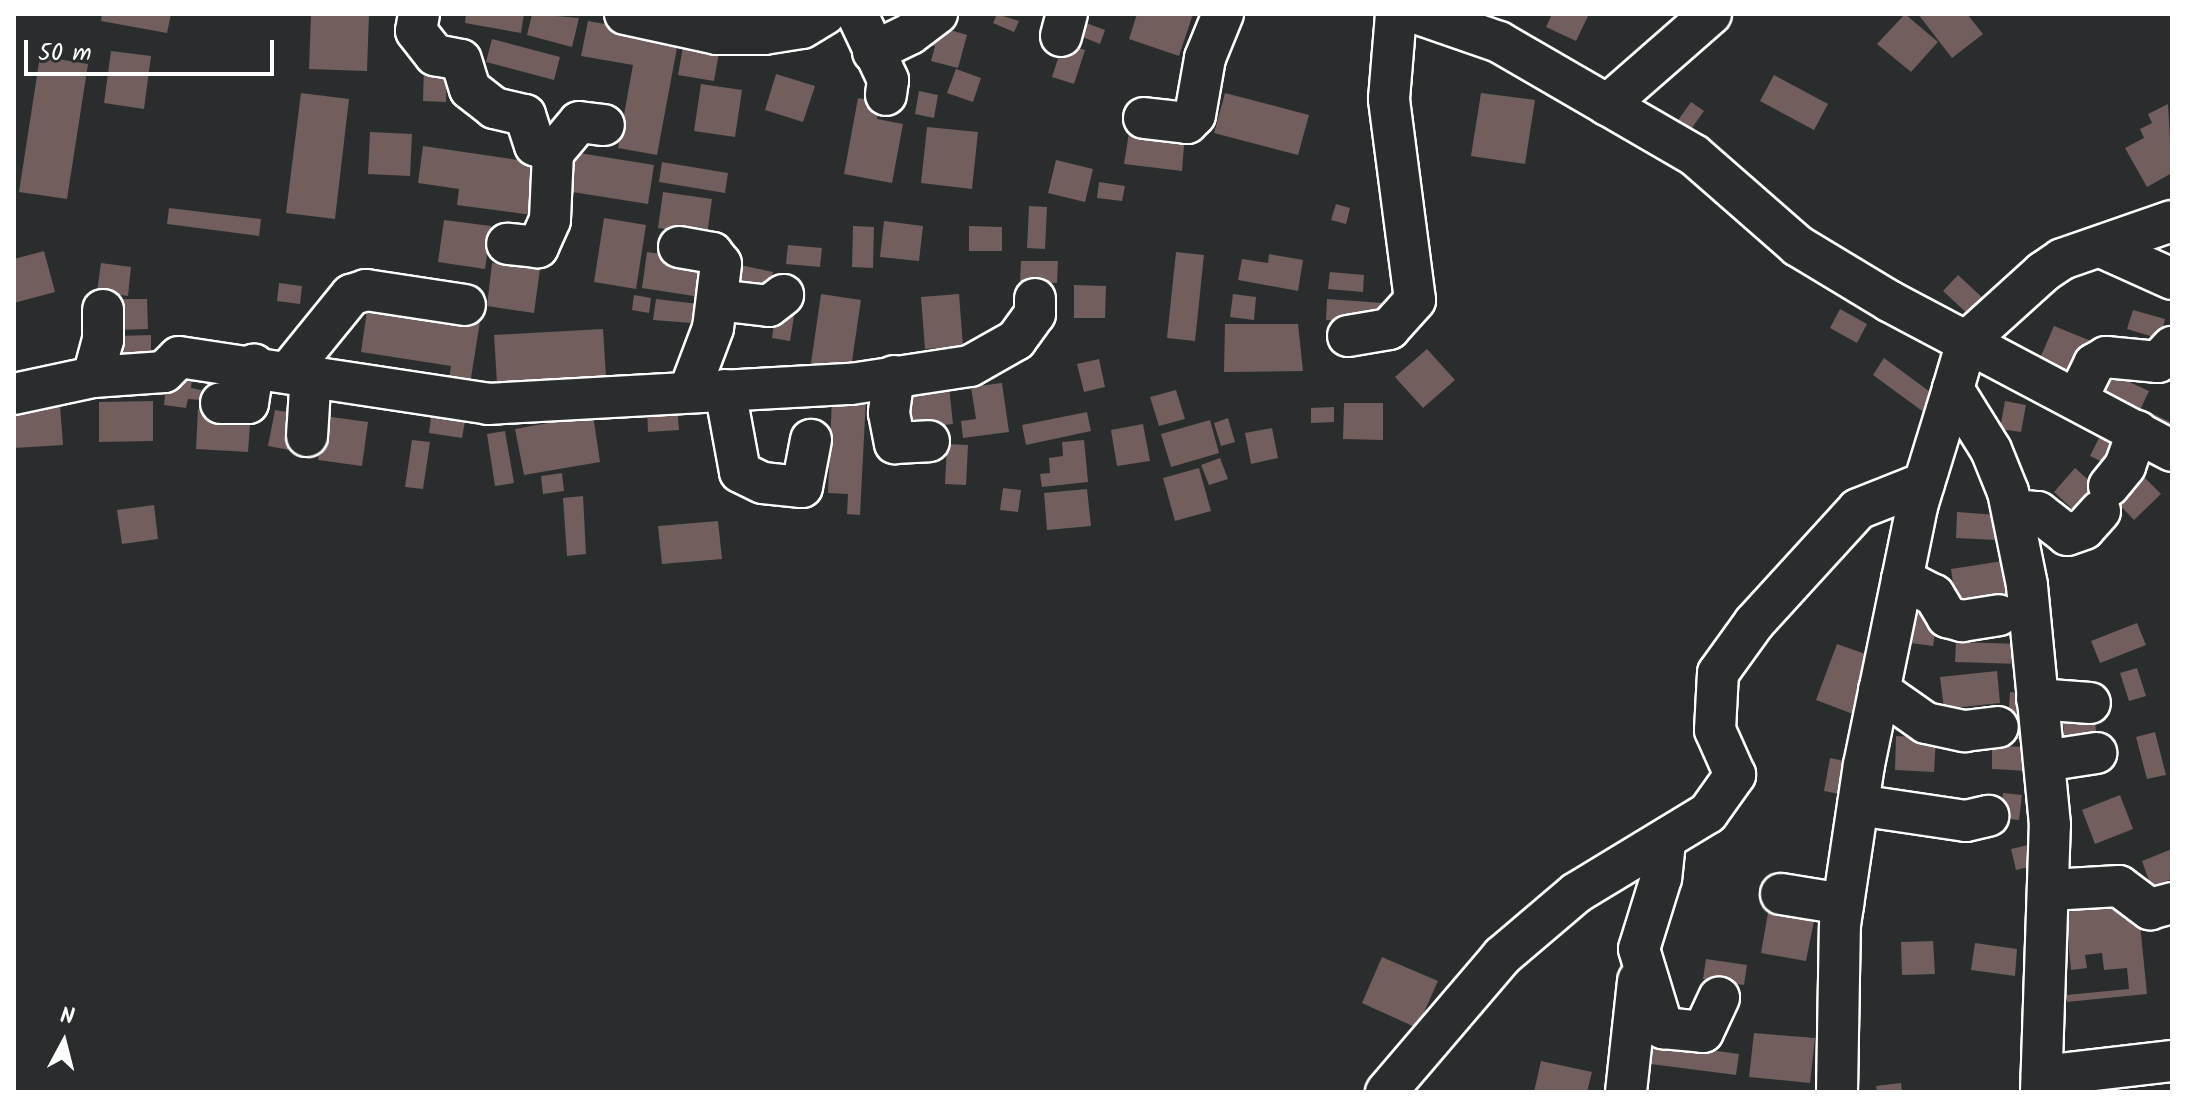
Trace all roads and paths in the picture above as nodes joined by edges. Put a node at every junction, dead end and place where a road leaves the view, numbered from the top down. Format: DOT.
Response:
graph roads {
  1 [pos="419,14"];
  2 [pos="625,14"];
  3 [pos="825,14"];
  4 [pos="857,14"];
  5 [pos="937,14"];
  6 [pos="1223,14"];
  7 [pos="1396,14"];
  8 [pos="1418,14"];
  9 [pos="1711,14"];
  10 [pos="873,52"];
  11 [pos="886,95"];
  12 [pos="1607,105"];
  13 [pos="1144,118"];
  14 [pos="604,125"];
  15 [pos="553,153"];
  16 [pos="2172,221"];
  17 [pos="507,244"];
  18 [pos="679,247"];
  19 [pos="2101,247"];
  20 [pos="2172,279"];
  21 [pos="783,295"];
  22 [pos="1035,299"];
  23 [pos="717,300"];
  24 [pos="465,305"];
  25 [pos="103,310"];
  26 [pos="1348,336"];
  27 [pos="1967,341"];
  28 [pos="2167,367"];
  29 [pos="285,369"];
  30 [pos="894,376"];
  31 [pos="93,377"];
  32 [pos="1953,389"];
  33 [pos="707,391"];
  34 [pos="14,394"];
  35 [pos="2077,399"];
  36 [pos="221,403"];
  37 [pos="2138,431"];
  38 [pos="307,436"];
  39 [pos="811,440"];
  40 [pos="929,441"];
  41 [pos="2172,451"];
  42 [pos="1924,483"];
  43 [pos="2013,510"];
  44 [pos="1902,579"];
  45 [pos="1999,615"];
  46 [pos="1879,690"];
  47 [pos="2037,699"];
  48 [pos="2090,703"];
  49 [pos="1998,727"];
  50 [pos="2096,753"];
  51 [pos="2044,761"];
  52 [pos="1858,805"];
  53 [pos="1988,816"];
  54 [pos="1665,842"];
  55 [pos="2050,890"];
  56 [pos="1781,894"];
  57 [pos="2172,903"];
  58 [pos="1843,904"];
  59 [pos="1639,949"];
  60 [pos="1719,997"];
  61 [pos="2172,1061"];
  62 [pos="2042,1084"];
  63 [pos="1386,1092"];
  64 [pos="1626,1092"];
  65 [pos="1837,1092"];
  1 -- 15 [label="street"];
  2 -- 3 [label="street"];
  4 -- 10 [label="street"];
  5 -- 10 [label="street"];
  6 -- 13 [label="street"];
  7 -- 26 [label="street"];
  8 -- 12 [label="street"];
  9 -- 12 [label="street"];
  10 -- 11 [label="street"];
  12 -- 27 [label="street"];
  14 -- 15 [label="street"];
  15 -- 17 [label="street"];
  16 -- 19 [label="street"];
  18 -- 23 [label="street"];
  19 -- 20 [label="street"];
  19 -- 27 [label="street"];
  21 -- 23 [label="street"];
  22 -- 30 [label="street"];
  23 -- 33 [label="street"];
  24 -- 29 [label="street"];
  25 -- 31 [label="street"];
  27 -- 32 [label="street"];
  27 -- 35 [label="street"];
  28 -- 35 [label="street"];
  29 -- 31 [label="street"];
  29 -- 33 [label="street"];
  29 -- 36 [label="street"];
  29 -- 38 [label="street"];
  30 -- 33 [label="street"];
  30 -- 40 [label="street"];
  31 -- 34 [label="street"];
  32 -- 42 [label="street"];
  32 -- 43 [label="street"];
  33 -- 39 [label="street"];
  35 -- 37 [label="street"];
  37 -- 41 [label="street"];
  37 -- 43 [label="street"];
  42 -- 44 [label="street"];
  42 -- 54 [label="street"];
  43 -- 47 [label="street"];
  44 -- 45 [label="street"];
  44 -- 46 [label="street"];
  46 -- 49 [label="street"];
  46 -- 52 [label="street"];
  47 -- 48 [label="street"];
  47 -- 51 [label="street"];
  50 -- 51 [label="street"];
  51 -- 55 [label="street"];
  52 -- 53 [label="street"];
  52 -- 58 [label="street"];
  54 -- 59 [label="street"];
  54 -- 63 [label="street"];
  55 -- 57 [label="street"];
  55 -- 62 [label="street"];
  56 -- 58 [label="street"];
  58 -- 65 [label="street"];
  59 -- 60 [label="street"];
  59 -- 64 [label="street"];
  61 -- 62 [label="street"];
}
